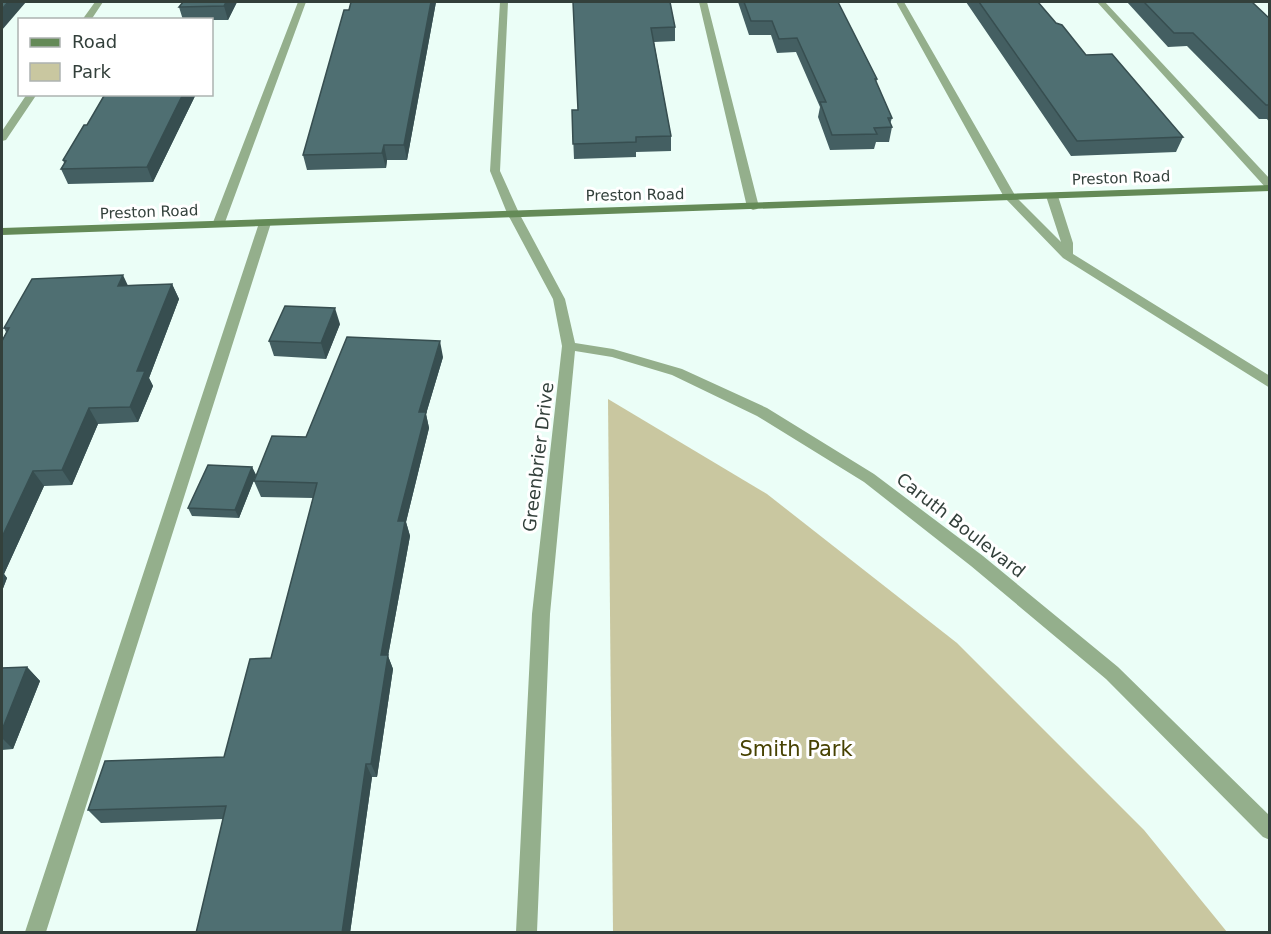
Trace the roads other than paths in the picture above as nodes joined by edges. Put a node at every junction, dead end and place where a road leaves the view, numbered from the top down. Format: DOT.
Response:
graph roads {
  1 [pos="99,2"];
  2 [pos="302,2"];
  3 [pos="504,2"];
  4 [pos="703,2"];
  5 [pos="900,2"];
  6 [pos="1101,2"];
  7 [pos="87,18"];
  8 [pos="32,96"];
  9 [pos="2,138"];
  10 [pos="1269,187"];
  11 [pos="1053,196"];
  12 [pos="1010,197"];
  13 [pos="753,207"];
  14 [pos="513,213"];
  15 [pos="265,223"];
  16 [pos="218,225"];
  17 [pos="2,232"];
  18 [pos="1067,255"];
  19 [pos="569,346"];
  20 [pos="1269,381"];
  21 [pos="1269,830"];
  22 [pos="35,933"];
  23 [pos="526,933"];
  1 -- 7 [label="street"];
  2 -- 16 [label="street"];
  3 -- 14 [label="street, Greenbrier Drive"];
  4 -- 13 [label="street"];
  5 -- 12 [label="street"];
  6 -- 10 [label="street"];
  8 -- 9 [label="street"];
  10 -- 11 [label="main road, Preston Road"];
  11 -- 12 [label="main road, Preston Road"];
  11 -- 18 [label="street"];
  12 -- 13 [label="main road, Preston Road"];
  12 -- 18 [label="street"];
  13 -- 14 [label="main road, Preston Road"];
  14 -- 15 [label="main road, Preston Road"];
  14 -- 19 [label="street, Greenbrier Drive"];
  15 -- 16 [label="main road, Preston Road"];
  15 -- 22 [label="street"];
  16 -- 17 [label="main road, Preston Road"];
  18 -- 20 [label="street"];
  19 -- 21 [label="street, Caruth Boulevard"];
  19 -- 23 [label="street, Greenbrier Drive"];
}
